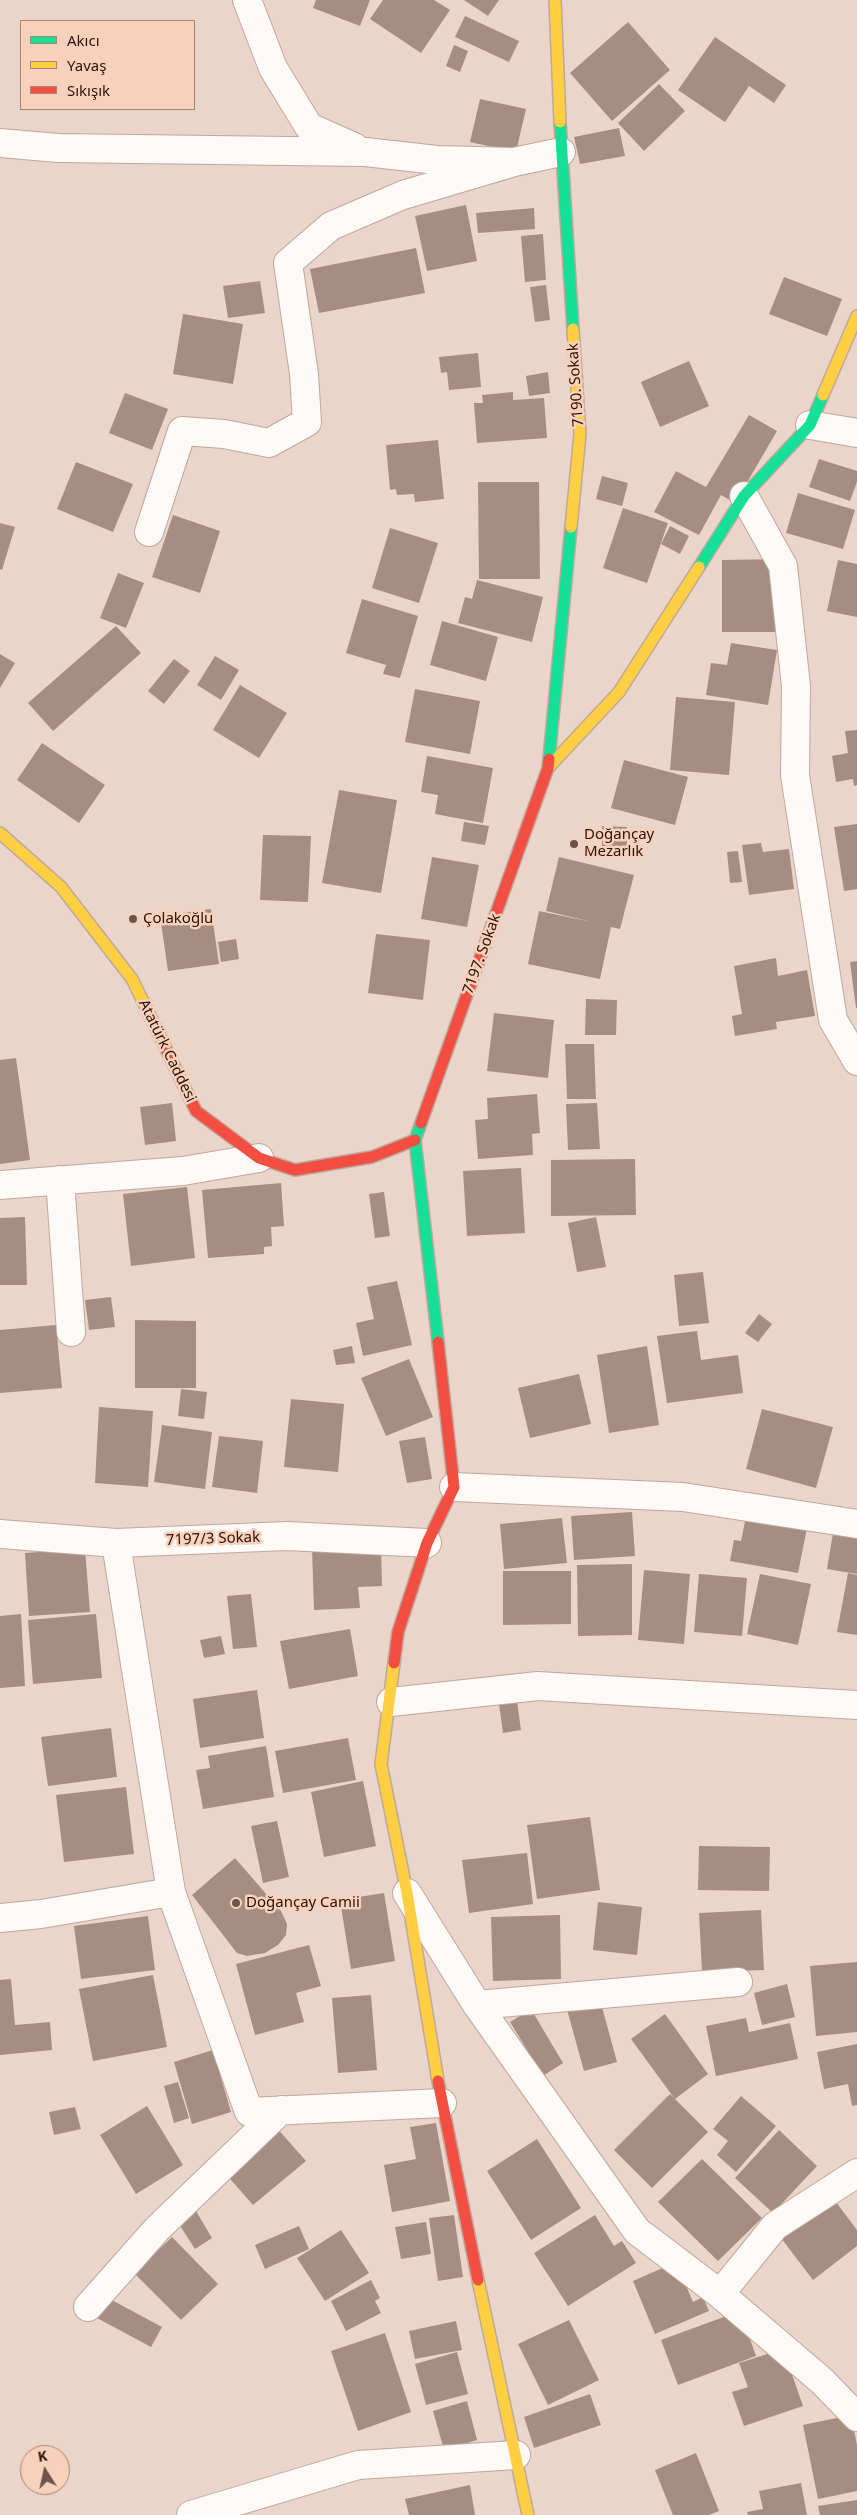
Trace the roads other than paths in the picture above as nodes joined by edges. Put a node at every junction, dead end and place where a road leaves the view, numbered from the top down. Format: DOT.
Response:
graph roads {
  1 [pos="247,0"];
  2 [pos="555,0"];
  3 [pos="0,143"];
  4 [pos="365,152"];
  5 [pos="561,152"];
  6 [pos="514,162"];
  7 [pos="857,316"];
  8 [pos="810,425"];
  9 [pos="857,433"];
  10 [pos="744,496"];
  11 [pos="149,532"];
  12 [pos="548,768"];
  13 [pos="0,833"];
  14 [pos="857,1061"];
  15 [pos="415,1140"];
  16 [pos="259,1158"];
  17 [pos="60,1180"];
  18 [pos="0,1185"];
  19 [pos="71,1332"];
  20 [pos="454,1487"];
  21 [pos="857,1524"];
  22 [pos="0,1534"];
  23 [pos="116,1543"];
  24 [pos="427,1544"];
  25 [pos="390,1702"];
  26 [pos="857,1705"];
  27 [pos="171,1892"];
  28 [pos="407,1894"];
  29 [pos="0,1918"];
  30 [pos="738,1982"];
  31 [pos="477,2005"];
  32 [pos="442,2103"];
  33 [pos="281,2110"];
  34 [pos="857,2173"];
  35 [pos="720,2294"];
  36 [pos="88,2307"];
  37 [pos="857,2417"];
  38 [pos="516,2455"];
  39 [pos="191,2515"];
  40 [pos="528,2515"];
  1 -- 4 [label="street"];
  2 -- 5 [label="street, 7190. Sokak"];
  3 -- 4 [label="street"];
  4 -- 6 [label="street"];
  5 -- 6 [label="street"];
  5 -- 12 [label="street, 7190. Sokak"];
  6 -- 11 [label="street"];
  7 -- 8 [label="street"];
  8 -- 9 [label="street"];
  8 -- 10 [label="street"];
  10 -- 12 [label="street"];
  10 -- 14 [label="street"];
  12 -- 15 [label="street, 7197. Sokak"];
  13 -- 16 [label="street, Atatürk Caddesi"];
  15 -- 16 [label="street, Atatürk Caddesi"];
  15 -- 20 [label="street"];
  16 -- 17 [label="street"];
  17 -- 18 [label="street"];
  17 -- 19 [label="street"];
  20 -- 21 [label="street"];
  20 -- 24 [label="street"];
  22 -- 23 [label="street, 7197/3 Sokak"];
  23 -- 24 [label="street, 7197/3 Sokak"];
  23 -- 27 [label="street"];
  24 -- 25 [label="street"];
  25 -- 26 [label="street"];
  25 -- 28 [label="street"];
  27 -- 29 [label="street"];
  27 -- 33 [label="street"];
  28 -- 31 [label="street"];
  28 -- 32 [label="street"];
  30 -- 31 [label="street"];
  31 -- 35 [label="street"];
  32 -- 33 [label="street"];
  32 -- 38 [label="street"];
  33 -- 36 [label="street"];
  34 -- 35 [label="street"];
  35 -- 37 [label="street"];
  38 -- 39 [label="street"];
  38 -- 40 [label="street"];
}
